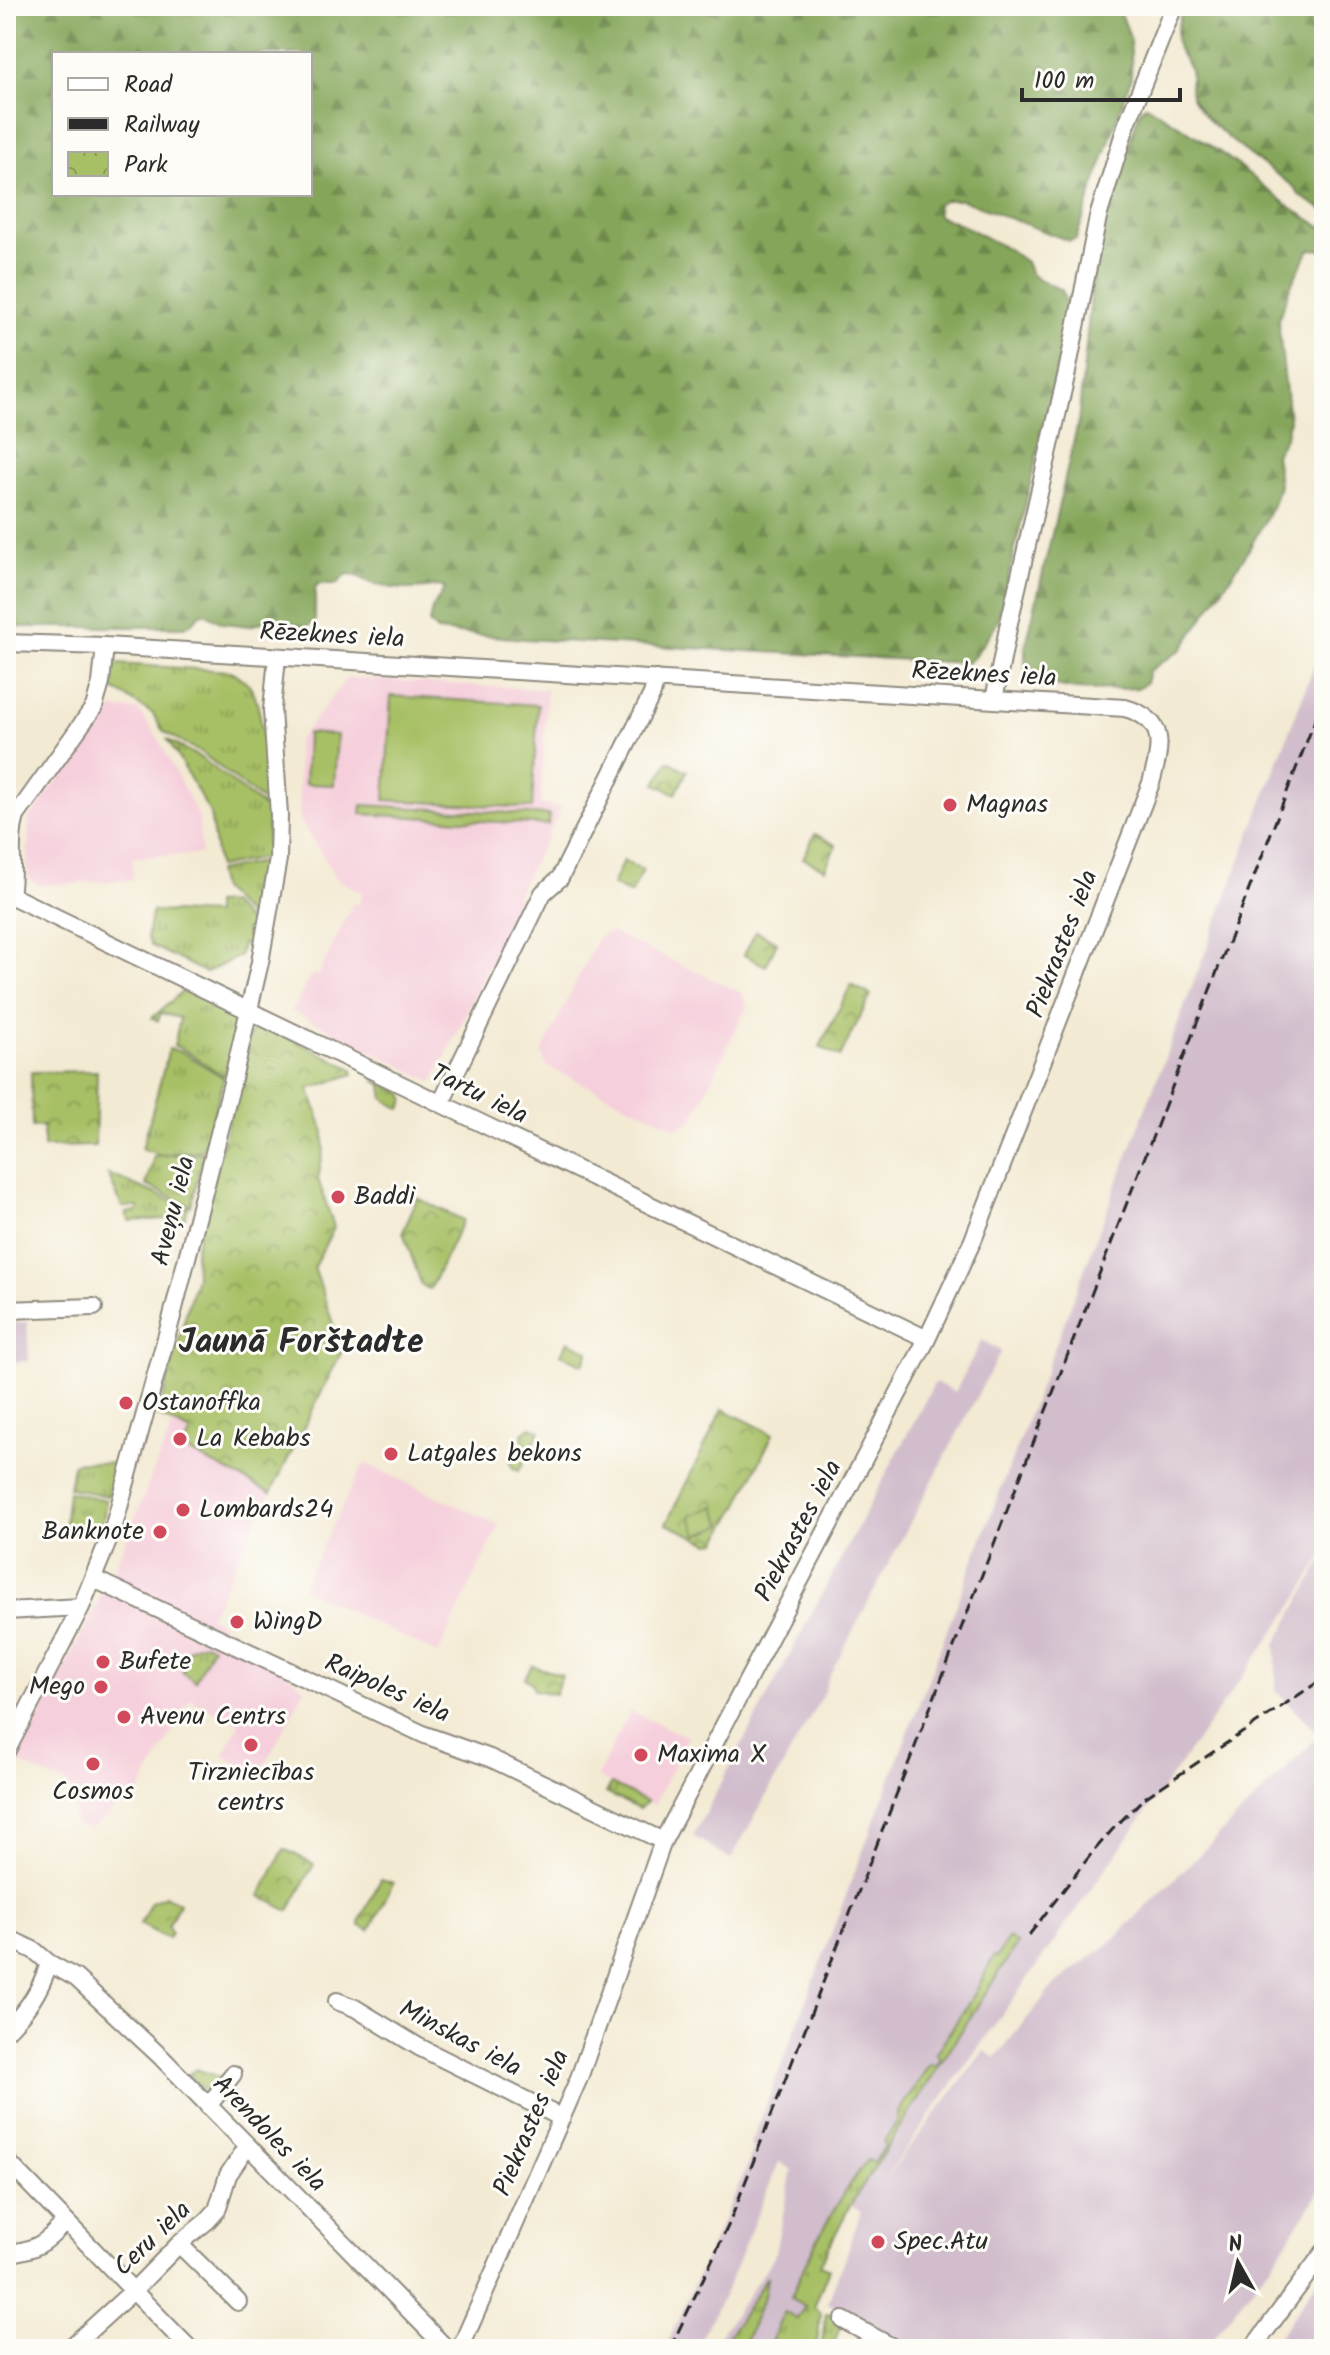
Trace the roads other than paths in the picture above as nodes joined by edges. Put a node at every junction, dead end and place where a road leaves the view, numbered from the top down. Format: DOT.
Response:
graph roads {
  1 [pos="1174,6"];
  2 [pos="6,643"];
  3 [pos="105,646"];
  4 [pos="277,657"];
  5 [pos="656,679"];
  6 [pos="994,700"];
  7 [pos="1157,729"];
  8 [pos="8,895"];
  9 [pos="249,1010"];
  10 [pos="441,1103"];
  11 [pos="94,1307"];
  12 [pos="6,1310"];
  13 [pos="927,1339"];
  14 [pos="94,1579"];
  15 [pos="81,1607"];
  16 [pos="6,1611"];
  17 [pos="6,1752"];
  18 [pos="663,1841"];
  19 [pos="6,1937"];
  20 [pos="49,1963"];
  21 [pos="337,2001"];
  22 [pos="6,2031"];
  23 [pos="233,2074"];
  24 [pos="208,2106"];
  25 [pos="562,2118"];
  26 [pos="247,2147"];
  27 [pos="6,2160"];
  28 [pos="65,2222"];
  29 [pos="179,2244"];
  30 [pos="1324,2252"];
  31 [pos="6,2254"];
  32 [pos="133,2291"];
  33 [pos="238,2302"];
  34 [pos="843,2320"];
  35 [pos="69,2349"];
  36 [pos="190,2349"];
  37 [pos="447,2349"];
  38 [pos="460,2349"];
  39 [pos="896,2349"];
  40 [pos="1252,2349"];
  1 -- 6 [label="street"];
  2 -- 3 [label="street, Rēzeknes iela"];
  3 -- 4 [label="street, Rēzeknes iela"];
  3 -- 8 [label="street"];
  4 -- 5 [label="street, Rēzeknes iela"];
  4 -- 9 [label="street, Aveņu iela"];
  5 -- 6 [label="street, Rēzeknes iela"];
  5 -- 10 [label="street"];
  6 -- 7 [label="street, Rēzeknes iela"];
  7 -- 13 [label="street, Piekrastes iela"];
  8 -- 9 [label="street, Tartu iela"];
  9 -- 10 [label="street, Tartu iela"];
  9 -- 14 [label="street, Aveņu iela"];
  10 -- 13 [label="street, Tartu iela"];
  11 -- 12 [label="street"];
  13 -- 18 [label="street, Piekrastes iela"];
  14 -- 15 [label="street, Aveņu iela"];
  14 -- 18 [label="street, Raipoles iela"];
  15 -- 16 [label="street"];
  15 -- 17 [label="street, Aveņu iela"];
  18 -- 25 [label="street, Piekrastes iela"];
  19 -- 20 [label="street"];
  20 -- 22 [label="street"];
  20 -- 24 [label="street, Arendoles iela"];
  21 -- 25 [label="street, Minskas iela"];
  23 -- 24 [label="street"];
  24 -- 26 [label="street, Arendoles iela"];
  25 -- 38 [label="street, Piekrastes iela"];
  26 -- 29 [label="street, Ceru iela"];
  26 -- 37 [label="street, Arendoles iela"];
  27 -- 28 [label="street"];
  28 -- 31 [label="street"];
  28 -- 32 [label="street"];
  29 -- 32 [label="street, Ceru iela"];
  29 -- 33 [label="street"];
  30 -- 40 [label="street"];
  32 -- 35 [label="street, Ceru iela"];
  32 -- 36 [label="street"];
  34 -- 39 [label="street"];
}
